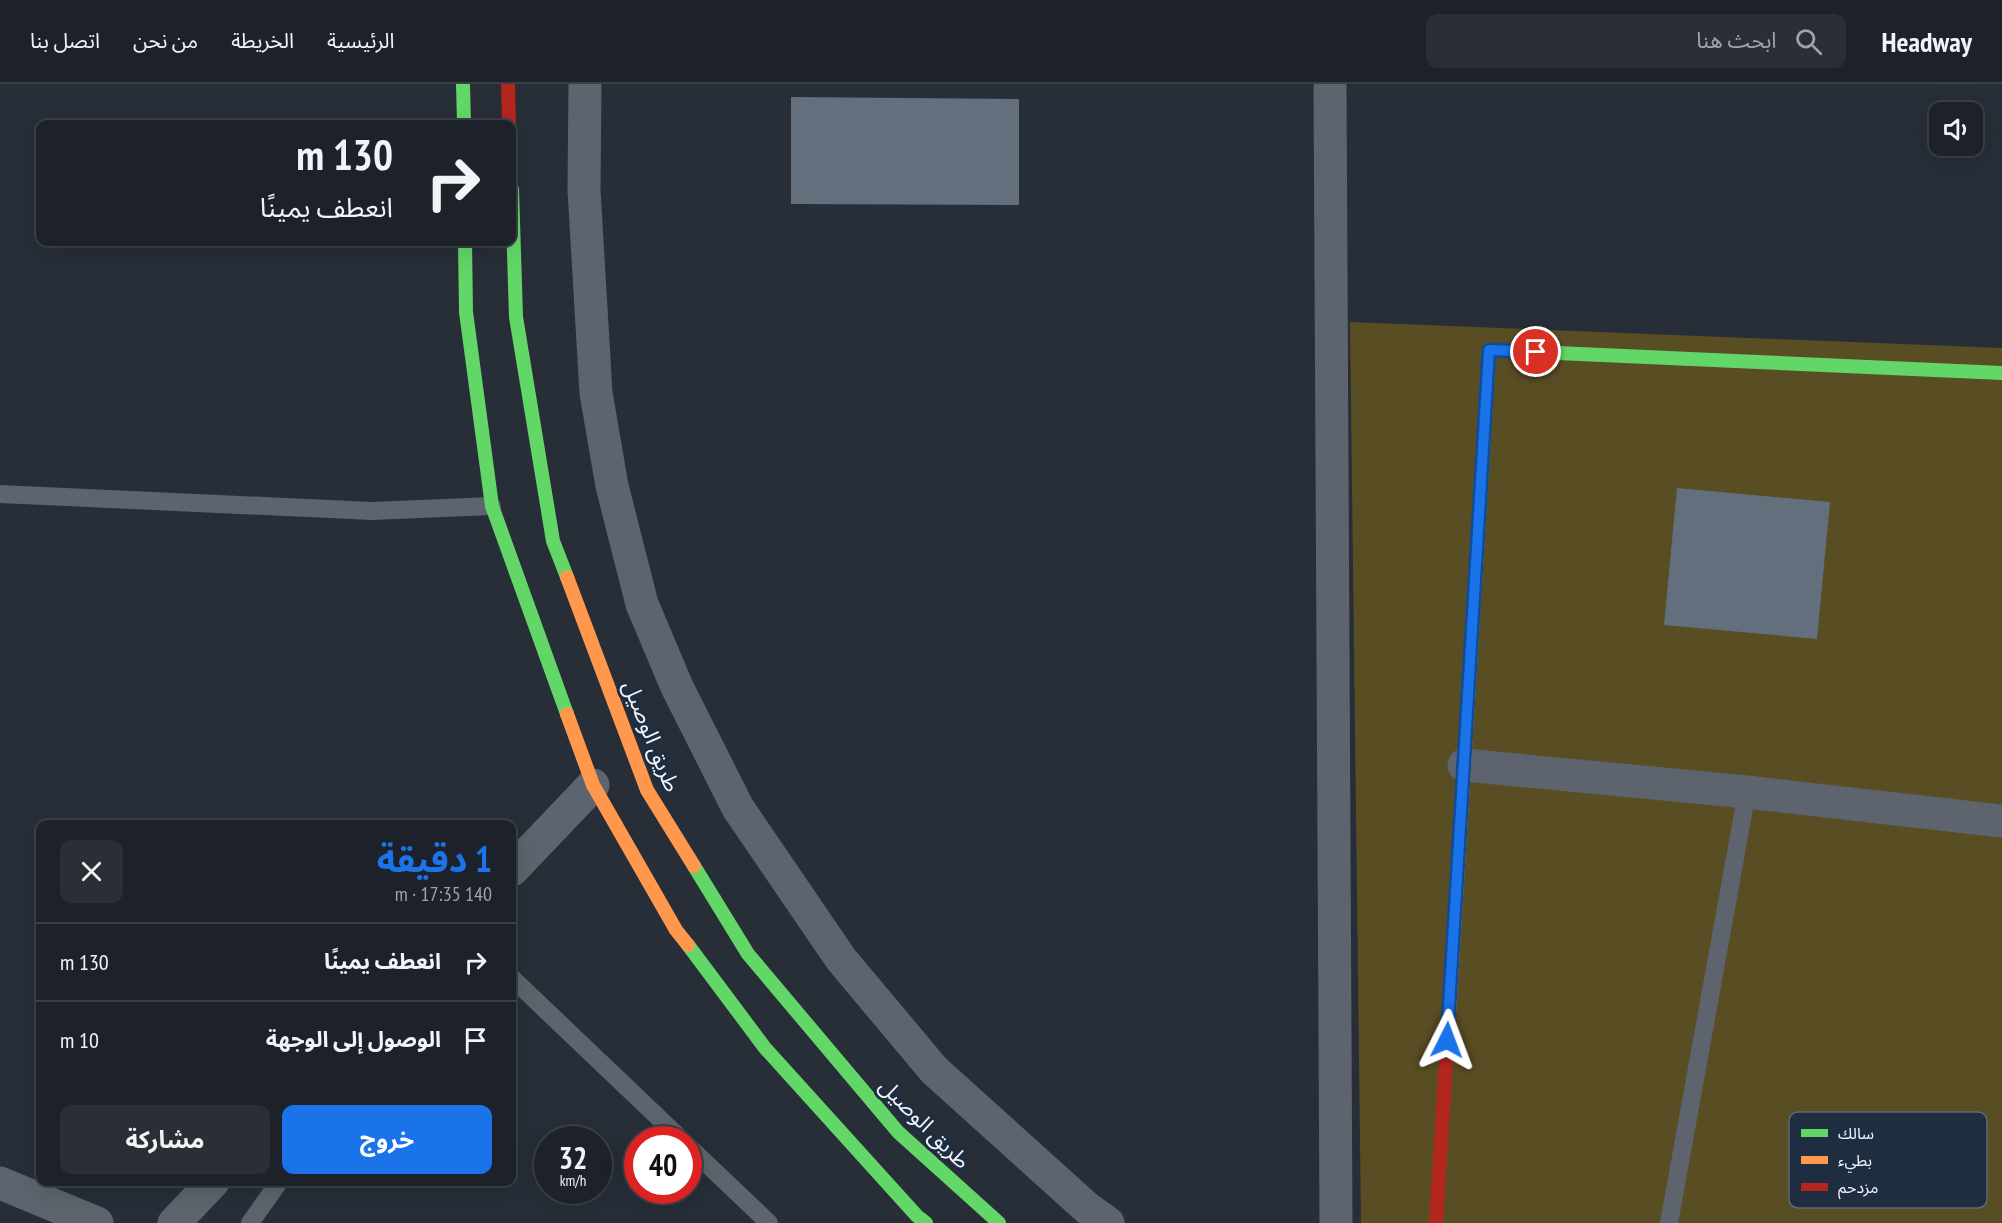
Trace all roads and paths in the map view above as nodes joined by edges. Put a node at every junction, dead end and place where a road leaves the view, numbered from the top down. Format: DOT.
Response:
graph roads {
  1 [pos="463,84"];
  2 [pos="508,84"];
  3 [pos="585,84"];
  4 [pos="1330,84"];
  5 [pos="464,120"];
  6 [pos="509,120"];
  7 [pos="465,246"];
  8 [pos="514,246"];
  9 [pos="2002,373"];
  10 [pos="0,494"];
  11 [pos="492,506"];
  12 [pos="1464,765"];
  13 [pos="593,785"];
  14 [pos="1747,792"];
  15 [pos="2002,821"];
  16 [pos="516,866"];
  17 [pos="516,982"];
  18 [pos="667,1126"];
  19 [pos="702,1159"];
  20 [pos="0,1183"];
  21 [pos="209,1186"];
  22 [pos="276,1186"];
  23 [pos="97,1223"];
  24 [pos="174,1223"];
  25 [pos="250,1223"];
  26 [pos="769,1223"];
  27 [pos="926,1223"];
  28 [pos="999,1223"];
  29 [pos="1108,1223"];
  30 [pos="1336,1223"];
  31 [pos="1436,1223"];
  32 [pos="1669,1223"];
  1 -- 5 [label="main road"];
  2 -- 6 [label="main road"];
  3 -- 29 [label="street"];
  4 -- 30 [label="street"];
  7 -- 11 [label="main road"];
  8 -- 28 [label="main road, طريق الوصيل"];
  9 -- 12 [label="main road"];
  10 -- 11 [label="lane"];
  11 -- 13 [label="main road"];
  12 -- 14 [label="street"];
  12 -- 31 [label="main road"];
  13 -- 16 [label="street"];
  13 -- 27 [label="main road"];
  14 -- 15 [label="street"];
  14 -- 32 [label="lane"];
  17 -- 18 [label="lane"];
  19 -- 26 [label="lane"];
  20 -- 23 [label="street"];
  21 -- 24 [label="street"];
  22 -- 25 [label="lane"];
}
